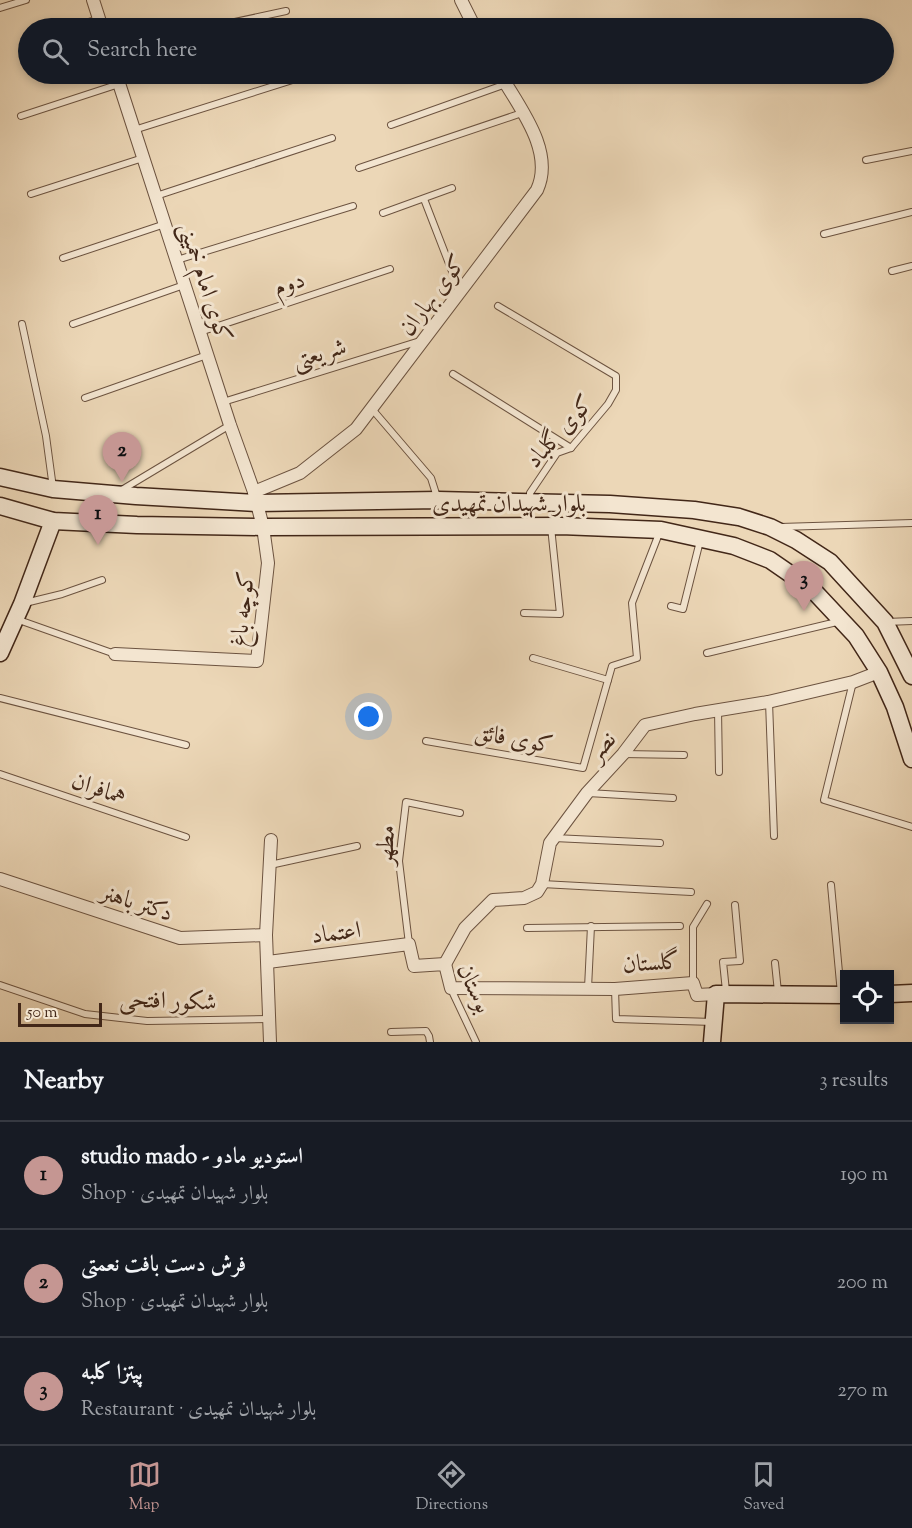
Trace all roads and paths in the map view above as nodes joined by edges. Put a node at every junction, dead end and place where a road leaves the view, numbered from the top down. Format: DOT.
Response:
graph roads {
  1 [pos="26,0"];
  2 [pos="93,0"];
  3 [pos="461,0"];
  4 [pos="0,8"];
  5 [pos="286,11"];
  6 [pos="98,18"];
  7 [pos="253,18"];
  8 [pos="470,18"];
  9 [pos="105,84"];
  10 [pos="120,84"];
  11 [pos="280,84"];
  12 [pos="491,84"];
  13 [pos="506,84"];
  14 [pos="522,113"];
  15 [pos="21,116"];
  16 [pos="391,125"];
  17 [pos="134,130"];
  18 [pos="332,138"];
  19 [pos="912,151"];
  20 [pos="144,158"];
  21 [pos="866,160"];
  22 [pos="359,168"];
  23 [pos="452,188"];
  24 [pos="31,194"];
  25 [pos="156,196"];
  26 [pos="424,199"];
  27 [pos="353,206"];
  28 [pos="912,212"];
  29 [pos="384,213"];
  30 [pos="165,224"];
  31 [pos="824,234"];
  32 [pos="63,258"];
  33 [pos="177,260"];
  34 [pos="912,266"];
  35 [pos="390,269"];
  36 [pos="892,271"];
  37 [pos="185,285"];
  38 [pos="460,292"];
  39 [pos="498,306"];
  40 [pos="22,324"];
  41 [pos="73,324"];
  42 [pos="200,332"];
  43 [pos="425,339"];
  44 [pos="208,355"];
  45 [pos="453,374"];
  46 [pos="85,398"];
  47 [pos="223,402"];
  48 [pos="372,409"];
  49 [pos="230,425"];
  50 [pos="571,448"];
  51 [pos="0,477"];
  52 [pos="53,489"];
  53 [pos="115,494"];
  54 [pos="256,497"];
  55 [pos="438,500"];
  56 [pos="530,502"];
  57 [pos="0,506"];
  58 [pos="53,521"];
  59 [pos="912,523"];
  60 [pos="551,526"];
  61 [pos="263,527"];
  62 [pos="770,527"];
  63 [pos="661,530"];
  64 [pos="701,537"];
  65 [pos="102,580"];
  66 [pos="671,606"];
  67 [pos="19,612"];
  68 [pos="524,613"];
  69 [pos="842,621"];
  70 [pos="912,621"];
  71 [pos="885,622"];
  72 [pos="1,646"];
  73 [pos="707,653"];
  74 [pos="115,654"];
  75 [pos="533,658"];
  76 [pos="879,672"];
  77 [pos="912,676"];
  78 [pos="608,680"];
  79 [pos="853,682"];
  80 [pos="0,698"];
  81 [pos="768,702"];
  82 [pos="718,710"];
  83 [pos="426,741"];
  84 [pos="186,745"];
  85 [pos="623,754"];
  86 [pos="912,754"];
  87 [pos="684,755"];
  88 [pos="720,772"];
  89 [pos="0,774"];
  90 [pos="587,793"];
  91 [pos="673,798"];
  92 [pos="460,813"];
  93 [pos="912,827"];
  94 [pos="774,836"];
  95 [pos="186,837"];
  96 [pos="554,838"];
  97 [pos="271,840"];
  98 [pos="660,843"];
  99 [pos="357,846"];
  100 [pos="270,865"];
  101 [pos="0,879"];
  102 [pos="542,884"];
  103 [pos="831,885"];
  104 [pos="691,892"];
  105 [pos="707,903"];
  106 [pos="735,905"];
  107 [pos="591,926"];
  108 [pos="680,926"];
  109 [pos="527,928"];
  110 [pos="266,935"];
  111 [pos="409,944"];
  112 [pos="268,962"];
  113 [pos="775,963"];
  114 [pos="446,964"];
  115 [pos="840,970"];
  116 [pos="693,983"];
  117 [pos="0,985"];
  118 [pos="451,988"];
  119 [pos="588,988"];
  120 [pos="615,989"];
  121 [pos="912,993"];
  122 [pos="721,994"];
  123 [pos="894,994"];
  124 [pos="840,995"];
  125 [pos="779,996"];
  126 [pos="269,1019"];
  127 [pos="714,1022"];
  128 [pos="391,1032"];
  129 [pos="270,1042"];
  130 [pos="430,1042"];
  131 [pos="476,1042"];
  132 [pos="712,1042"];
  1 -- 4 [label="lane"];
  2 -- 6 [label="street"];
  3 -- 8 [label="street"];
  5 -- 7 [label="lane"];
  9 -- 15 [label="lane"];
  10 -- 17 [label="street, کوی امام خمینی"];
  11 -- 17 [label="lane"];
  12 -- 16 [label="lane"];
  13 -- 14 [label="street, کوی بهاران"];
  14 -- 22 [label="lane"];
  14 -- 38 [label="street, کوی بهاران"];
  17 -- 20 [label="street, کوی امام خمینی"];
  18 -- 25 [label="lane"];
  19 -- 21 [label="lane"];
  20 -- 24 [label="lane"];
  20 -- 25 [label="street, کوی امام خمینی"];
  23 -- 26 [label="lane"];
  25 -- 30 [label="street, کوی امام خمینی"];
  26 -- 29 [label="lane"];
  26 -- 38 [label="lane"];
  27 -- 33 [label="lane"];
  28 -- 31 [label="lane"];
  30 -- 32 [label="lane"];
  30 -- 33 [label="street, کوی امام خمینی"];
  33 -- 37 [label="street, کوی امام خمینی"];
  34 -- 36 [label="lane"];
  35 -- 42 [label="lane, دوم"];
  37 -- 41 [label="lane"];
  37 -- 42 [label="street, کوی امام خمینی"];
  38 -- 43 [label="street, کوی بهاران"];
  39 -- 50 [label="lane, کوی گلباد"];
  40 -- 52 [label="lane"];
  42 -- 44 [label="street, کوی امام خمینی"];
  43 -- 47 [label="lane, شریعتی"];
  43 -- 48 [label="street, کوی بهاران"];
  44 -- 46 [label="lane"];
  44 -- 47 [label="street, کوی امام خمینی"];
  45 -- 50 [label="lane"];
  47 -- 49 [label="street, کوی امام خمینی"];
  48 -- 54 [label="street, کوی بهاران"];
  48 -- 55 [label="lane"];
  49 -- 53 [label="lane"];
  49 -- 54 [label="street, کوی امام خمینی"];
  50 -- 56 [label="lane, کوی گلباد"];
  51 -- 52 [label="main road, بلوار شهیدان تمهیدی"];
  52 -- 53 [label="main road, بلوار شهیدان تمهیدی"];
  53 -- 54 [label="main road, بلوار شهیدان تمهیدی"];
  54 -- 55 [label="main road, بلوار شهیدان تمهیدی"];
  54 -- 61 [label="street, کوی امام خمینی"];
  55 -- 56 [label="main road, بلوار شهیدان تمهیدی"];
  56 -- 62 [label="main road, بلوار شهیدان تمهیدی"];
  57 -- 58 [label="main road, بلوار شهیدان تمهیدی"];
  58 -- 61 [label="main road, بلوار شهیدان تمهیدی"];
  58 -- 67 [label="main road"];
  59 -- 62 [label="lane"];
  60 -- 61 [label="main road, بلوار شهیدان تمهیدی"];
  60 -- 63 [label="main road, بلوار شهیدان تمهیدی"];
  60 -- 68 [label="lane"];
  61 -- 74 [label="street, کوچه باغ"];
  62 -- 71 [label="main road, بلوار شهیدان تمهیدی"];
  63 -- 64 [label="main road, بلوار شهیدان تمهیدی"];
  63 -- 78 [label="lane, کوی فائق"];
  64 -- 66 [label="lane"];
  64 -- 69 [label="main road, بلوار شهیدان تمهیدی"];
  65 -- 67 [label="lane"];
  67 -- 72 [label="main road"];
  67 -- 74 [label="lane"];
  69 -- 73 [label="lane"];
  69 -- 76 [label="main road, بلوار شهیدان تمهیدی"];
  70 -- 71 [label="lane"];
  71 -- 77 [label="main road, بلوار شهیدان تمهیدی"];
  75 -- 78 [label="lane"];
  76 -- 79 [label="street, نصر"];
  76 -- 86 [label="main road, بلوار شهیدان تمهیدی"];
  78 -- 83 [label="lane, کوی فائق"];
  79 -- 81 [label="street, نصر"];
  79 -- 93 [label="lane"];
  80 -- 84 [label="lane"];
  81 -- 82 [label="street, نصر"];
  81 -- 94 [label="lane"];
  82 -- 85 [label="street, نصر"];
  82 -- 88 [label="lane"];
  85 -- 87 [label="lane"];
  85 -- 90 [label="street, نصر"];
  89 -- 95 [label="lane, همافران"];
  90 -- 91 [label="lane"];
  90 -- 96 [label="street, نصر"];
  92 -- 111 [label="lane, مطهر"];
  96 -- 98 [label="lane"];
  96 -- 102 [label="street, نصر"];
  97 -- 100 [label="street"];
  99 -- 100 [label="lane"];
  100 -- 110 [label="street"];
  101 -- 110 [label="street, دکتر باهنر"];
  102 -- 104 [label="lane"];
  102 -- 114 [label="street"];
  103 -- 115 [label="lane"];
  105 -- 116 [label="lane"];
  106 -- 122 [label="lane"];
  107 -- 108 [label="lane"];
  107 -- 109 [label="lane"];
  107 -- 119 [label="lane"];
  110 -- 112 [label="street"];
  111 -- 112 [label="street, اعتماد"];
  111 -- 114 [label="street, بوستان"];
  112 -- 126 [label="street"];
  113 -- 125 [label="lane"];
  114 -- 118 [label="street, بوستان"];
  116 -- 120 [label="street, گلستان"];
  116 -- 122 [label="street, گلستان"];
  117 -- 126 [label="lane, شکور افتحی"];
  118 -- 119 [label="street, گلستان"];
  118 -- 131 [label="lane, بوستان"];
  119 -- 120 [label="street, گلستان"];
  120 -- 127 [label="lane"];
  121 -- 123 [label="main road"];
  122 -- 125 [label="main road, گلستان"];
  122 -- 127 [label="main road"];
  124 -- 125 [label="main road, گلستان"];
  126 -- 129 [label="street"];
  127 -- 132 [label="main road"];
  128 -- 130 [label="lane"];
}
